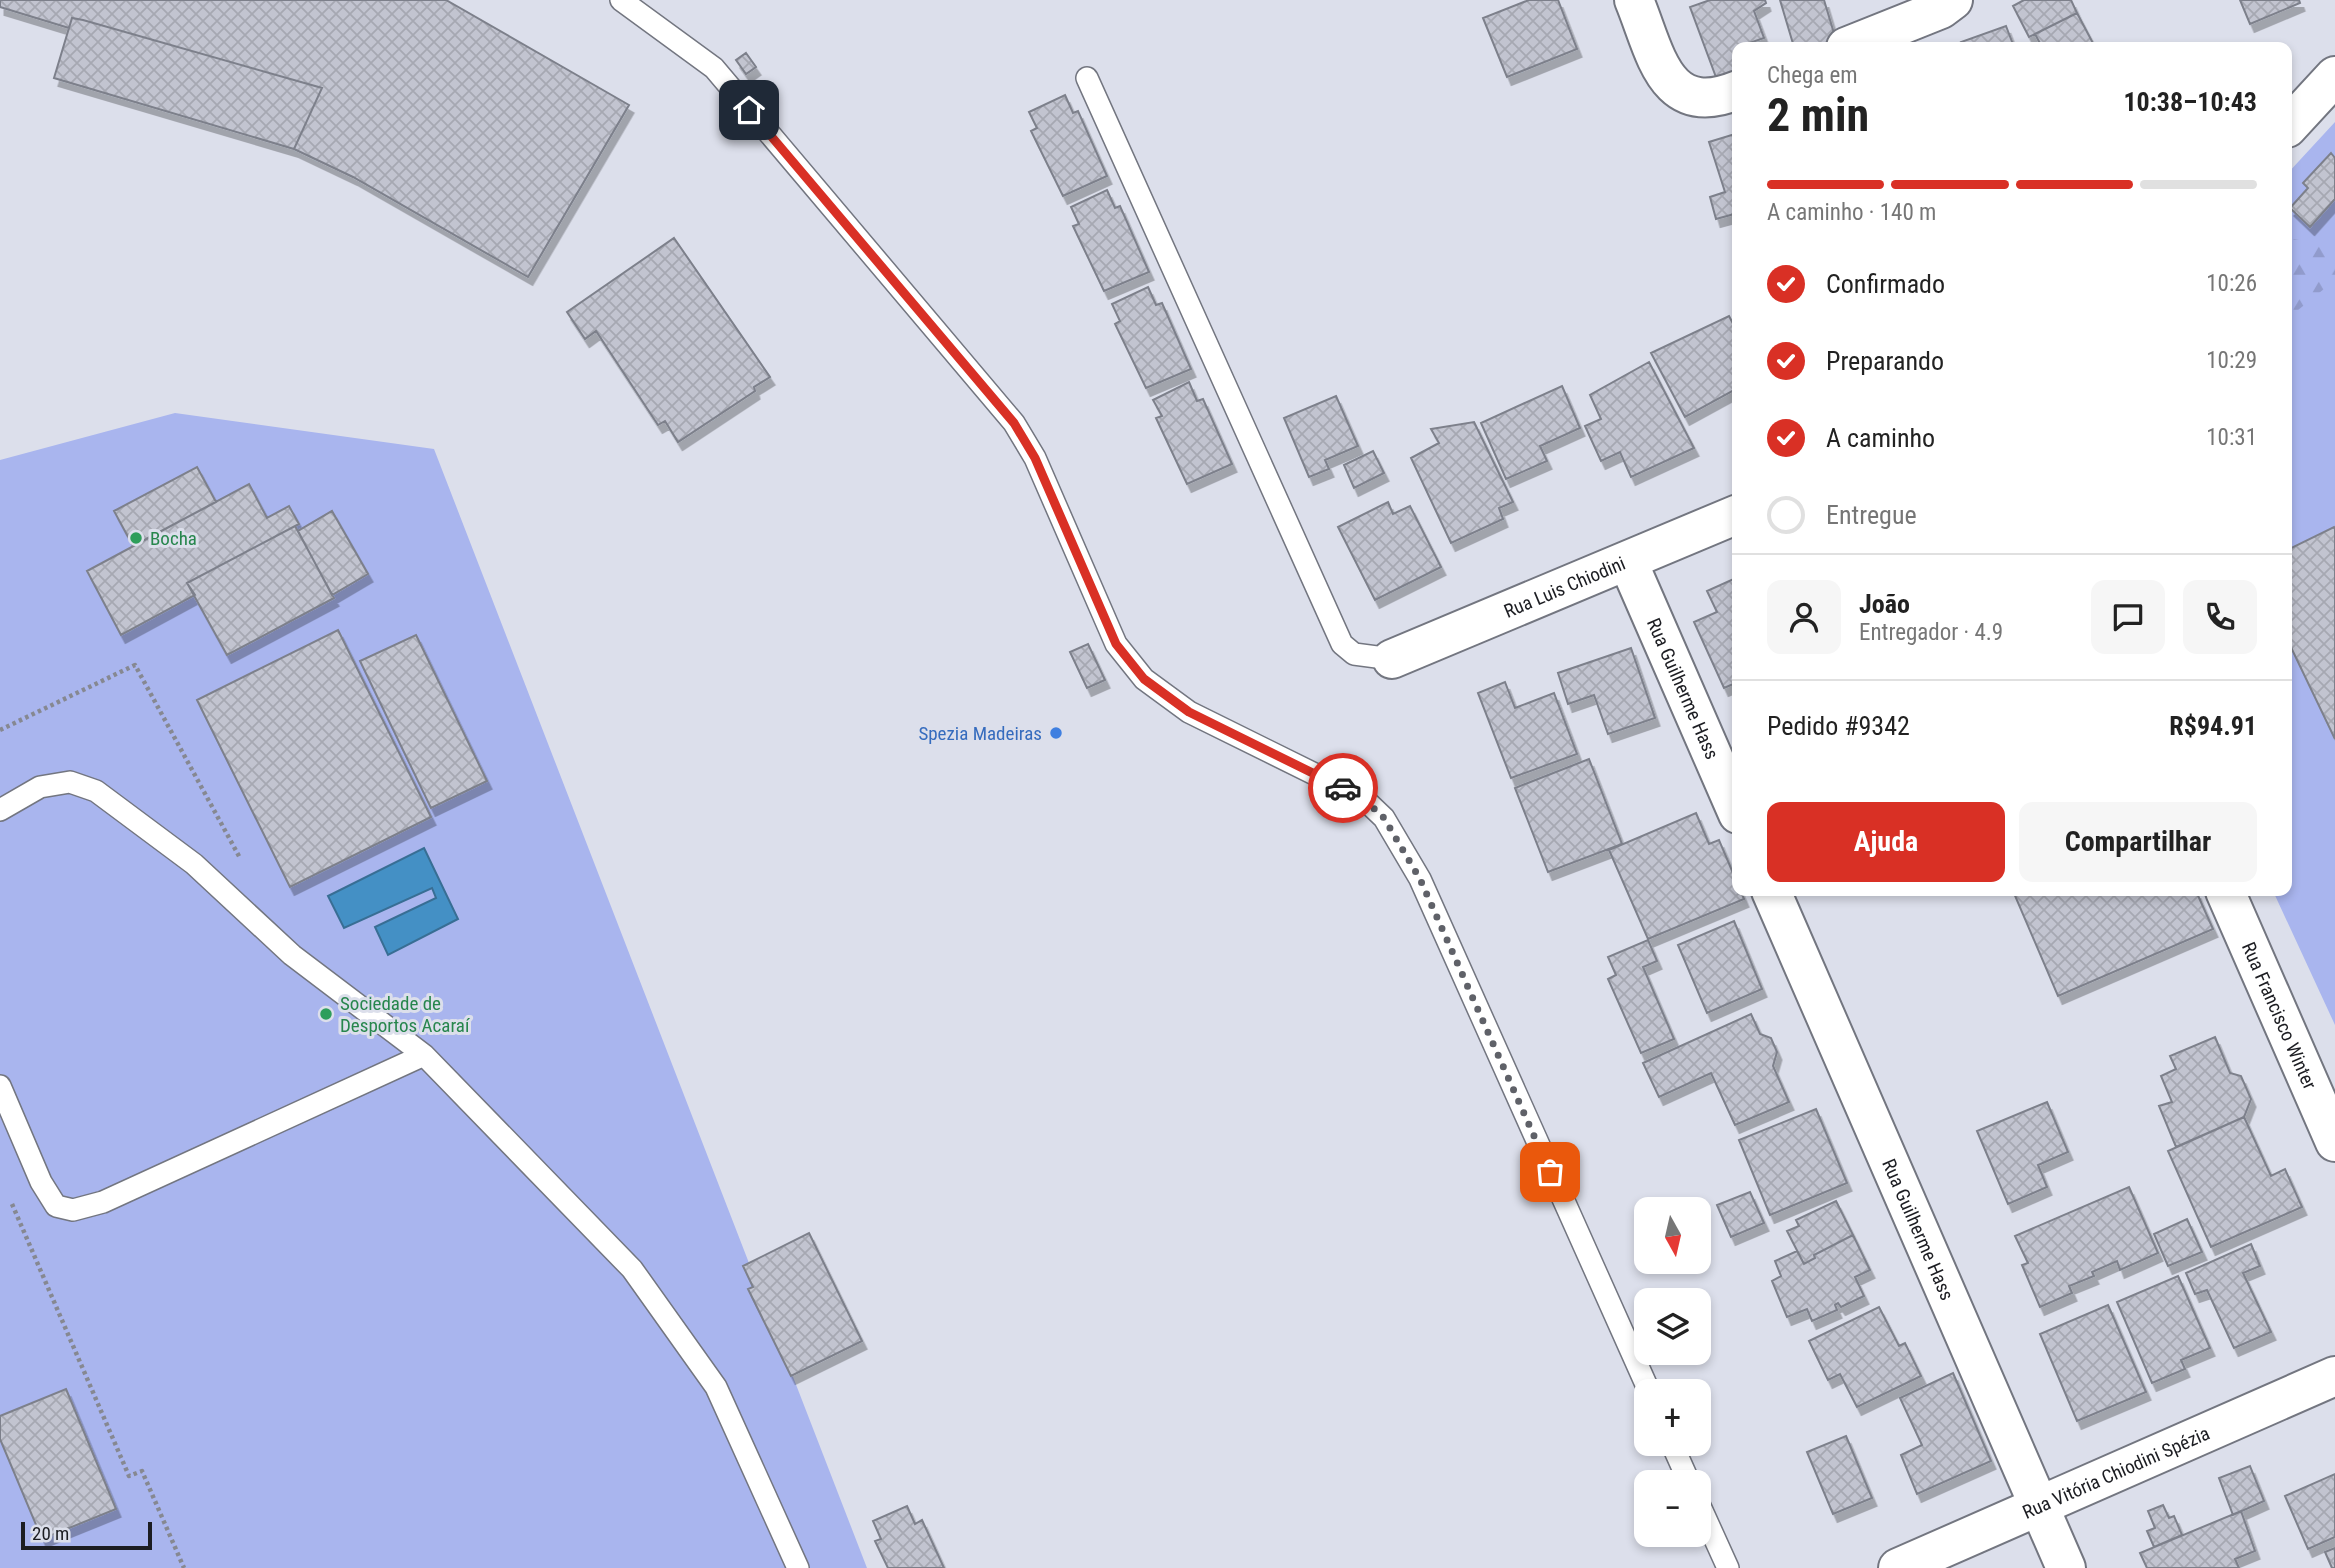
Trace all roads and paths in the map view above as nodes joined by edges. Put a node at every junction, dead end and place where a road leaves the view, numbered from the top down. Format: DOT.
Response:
graph roads {
  1 [pos="621,0"];
  2 [pos="1634,0"];
  3 [pos="1954,0"];
  4 [pos="1858,42"];
  5 [pos="2335,76"];
  6 [pos="1087,78"];
  7 [pos="1732,91"];
  8 [pos="2292,123"];
  9 [pos="1732,517"];
  10 [pos="1628,562"];
  11 [pos="1392,659"];
  12 [pos="0,730"];
  13 [pos="1732,800"];
  14 [pos="0,810"];
  15 [pos="246,870"];
  16 [pos="1773,896"];
  17 [pos="2227,896"];
  18 [pos="424,1055"];
  19 [pos="0,1086"];
  20 [pos="2335,1142"];
  21 [pos="9,1195"];
  22 [pos="2335,1376"];
  23 [pos="1644,1379"];
  24 [pos="2039,1507"];
  25 [pos="1711,1530"];
  26 [pos="184,1568"];
  27 [pos="798,1568"];
  28 [pos="1728,1568"];
  29 [pos="1898,1568"];
  30 [pos="2066,1568"];
  1 -- 23 [label="lane"];
  2 -- 7 [label="street"];
  3 -- 4 [label="street"];
  5 -- 8 [label="street"];
  6 -- 11 [label="lane"];
  9 -- 10 [label="street, Rua Luis Chiodini"];
  10 -- 11 [label="street, Rua Luis Chiodini"];
  10 -- 13 [label="street, Rua Guilherme Hass"];
  12 -- 15 [label="path"];
  14 -- 18 [label="lane"];
  16 -- 24 [label="street, Rua Guilherme Hass"];
  17 -- 20 [label="street, Rua Francisco Winter"];
  18 -- 19 [label="lane"];
  18 -- 27 [label="lane"];
  21 -- 26 [label="path"];
  22 -- 24 [label="street, Rua Vitória Chiodini Spézia"];
  24 -- 29 [label="street, Rua Vitória Chiodini Spézia"];
  24 -- 30 [label="street, Rua Guilherme Hass"];
  25 -- 28 [label="lane"];
}
